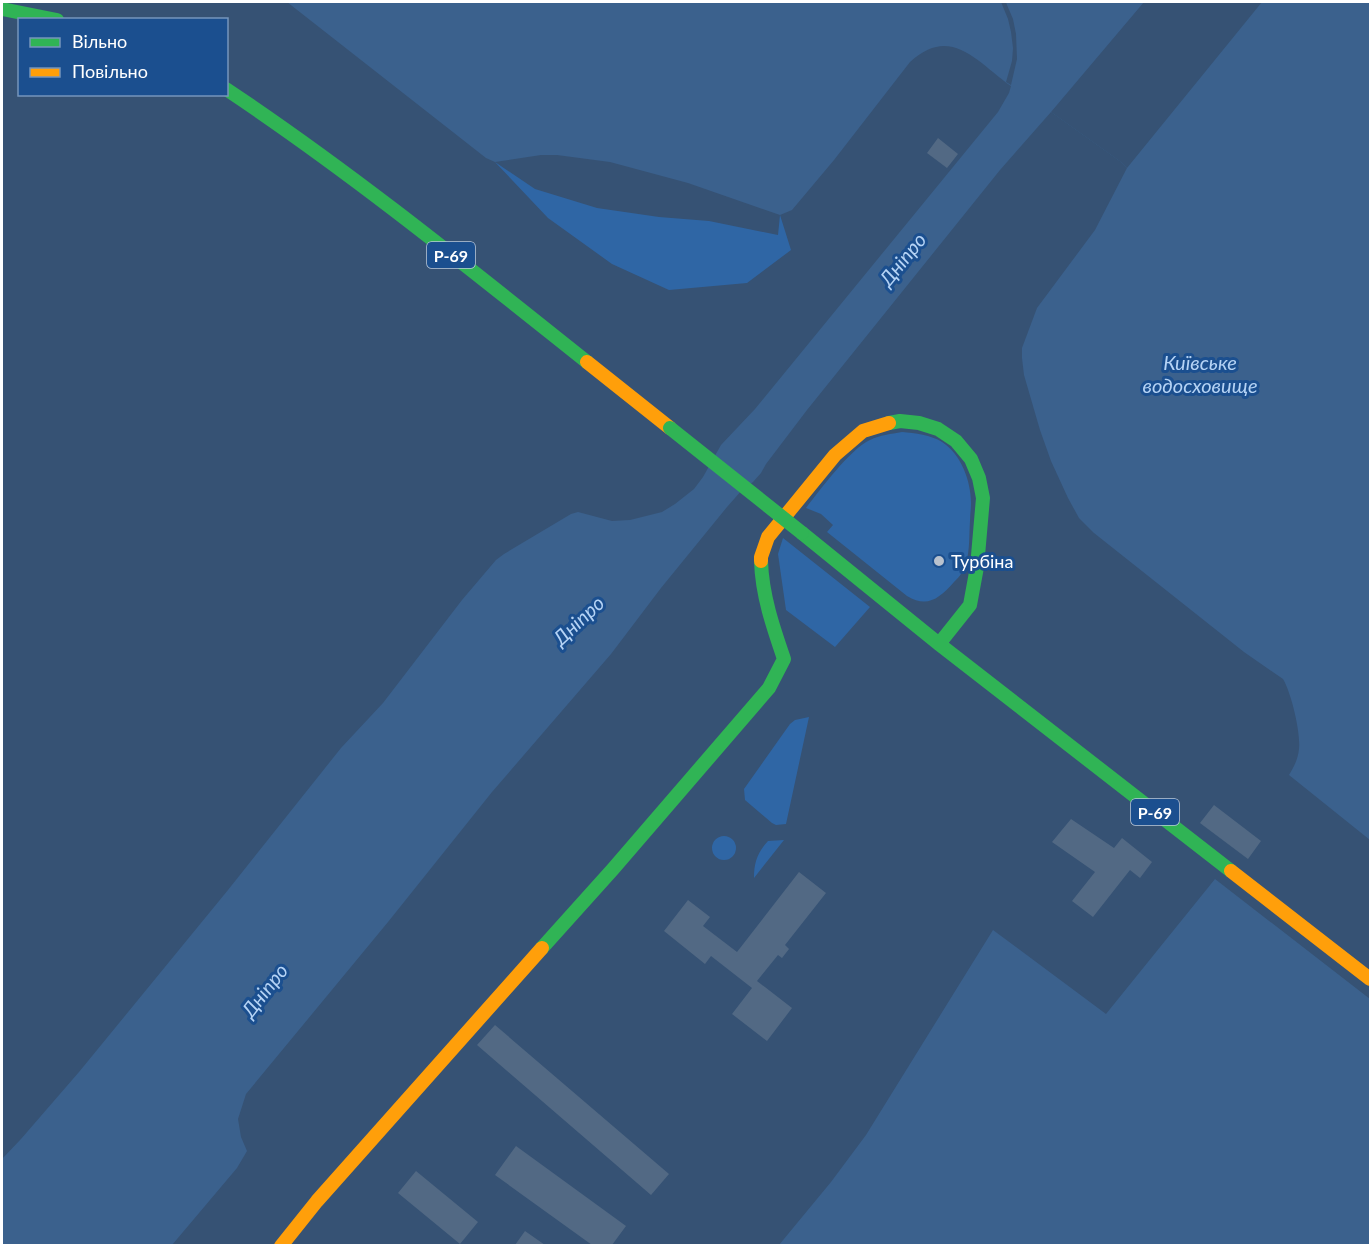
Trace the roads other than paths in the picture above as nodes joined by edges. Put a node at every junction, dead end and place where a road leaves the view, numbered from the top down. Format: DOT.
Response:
graph roads {
  1 [pos="2,9"];
  2 [pos="47,18"];
  3 [pos="228,90"];
  4 [pos="939,644"];
  5 [pos="1371,979"];
  6 [pos="281,1245"];
  1 -- 2 [label="main road"];
  3 -- 4 [label="main road, Р-69, bridge"];
  4 -- 5 [label="main road, Р-69"];
  4 -- 6 [label="main road"];
}
